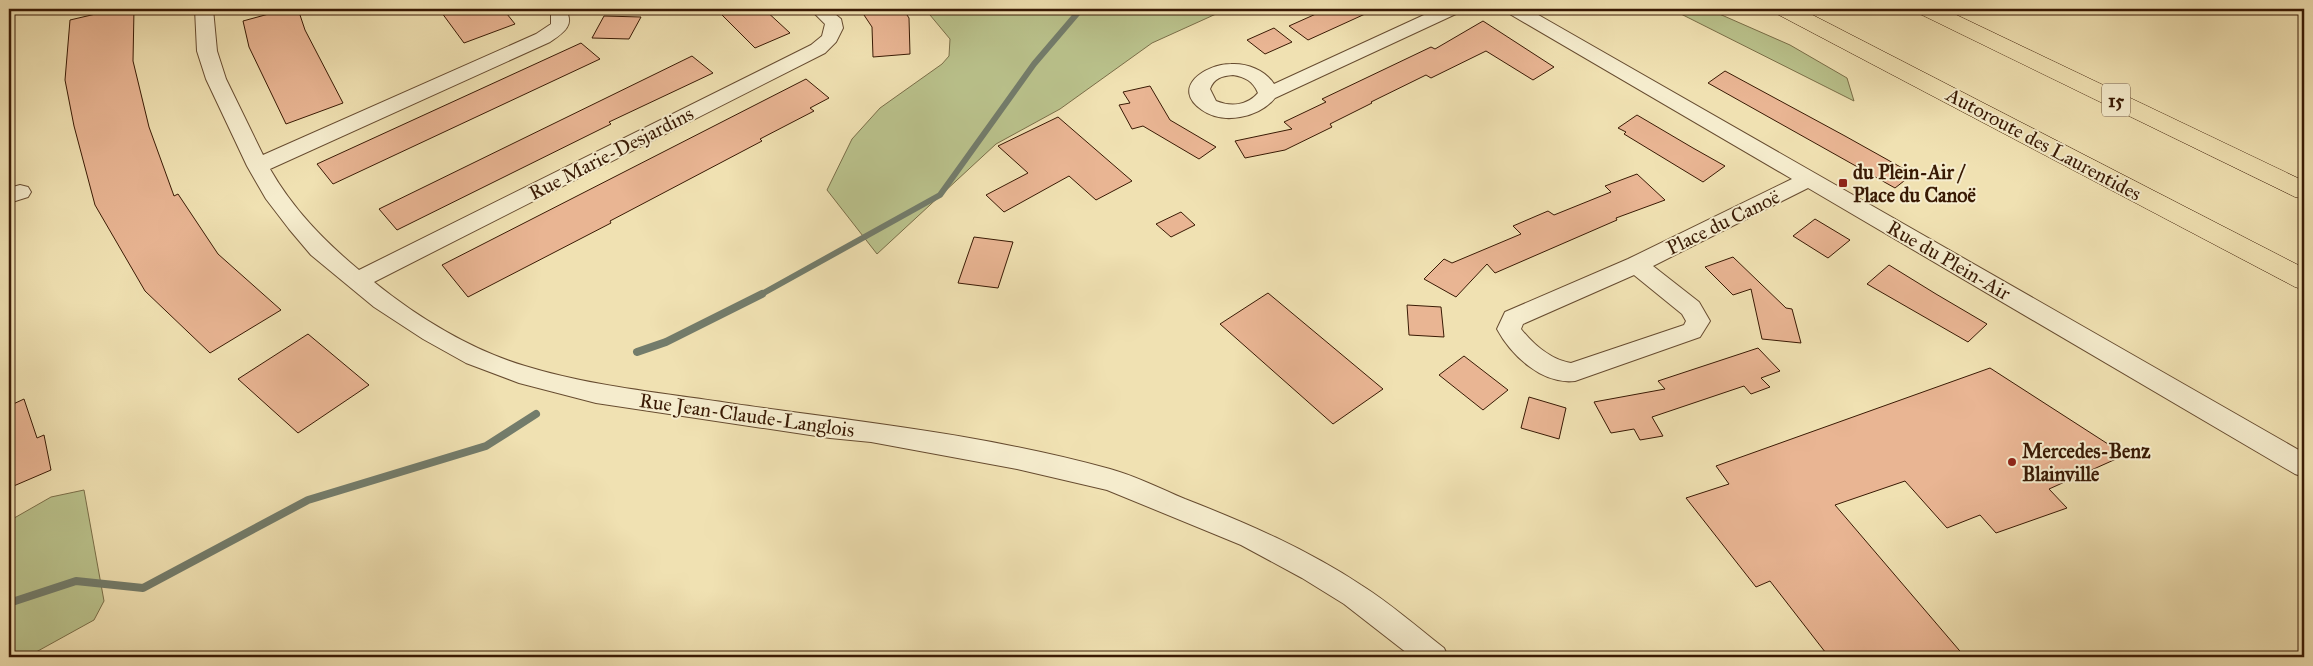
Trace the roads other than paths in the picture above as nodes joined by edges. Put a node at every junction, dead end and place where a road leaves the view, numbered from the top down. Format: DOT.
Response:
graph roads {
  1 [pos="204,9"];
  2 [pos="556,9"];
  3 [pos="819,9"];
  4 [pos="1451,9"];
  5 [pos="1515,9"];
  6 [pos="1784,9"];
  7 [pos="1928,9"];
  8 [pos="1268,94"];
  9 [pos="258,166"];
  10 [pos="1808,178"];
  11 [pos="2304,191"];
  12 [pos="1636,265"];
  13 [pos="2304,280"];
  14 [pos="356,281"];
  15 [pos="2304,466"];
  16 [pos="1434,657"];
  1 -- 9 [label="street, Rue Jean-Claude-Langlois"];
  2 -- 9 [label="street"];
  3 -- 14 [label="street, Rue Marie-Desjardins"];
  4 -- 8 [label="street"];
  5 -- 10 [label="street, Rue du Plein-Air"];
  6 -- 13 [label="highway, Autoroute des Laurentides"];
  7 -- 11 [label="highway, 15"];
  9 -- 14 [label="street, Rue Jean-Claude-Langlois"];
  10 -- 12 [label="street, Place du Canoë"];
  10 -- 15 [label="street, Rue du Plein-Air"];
  12 -- 12 [label="street, Place du Canoë"];
  14 -- 16 [label="street, Rue Jean-Claude-Langlois"];
}
